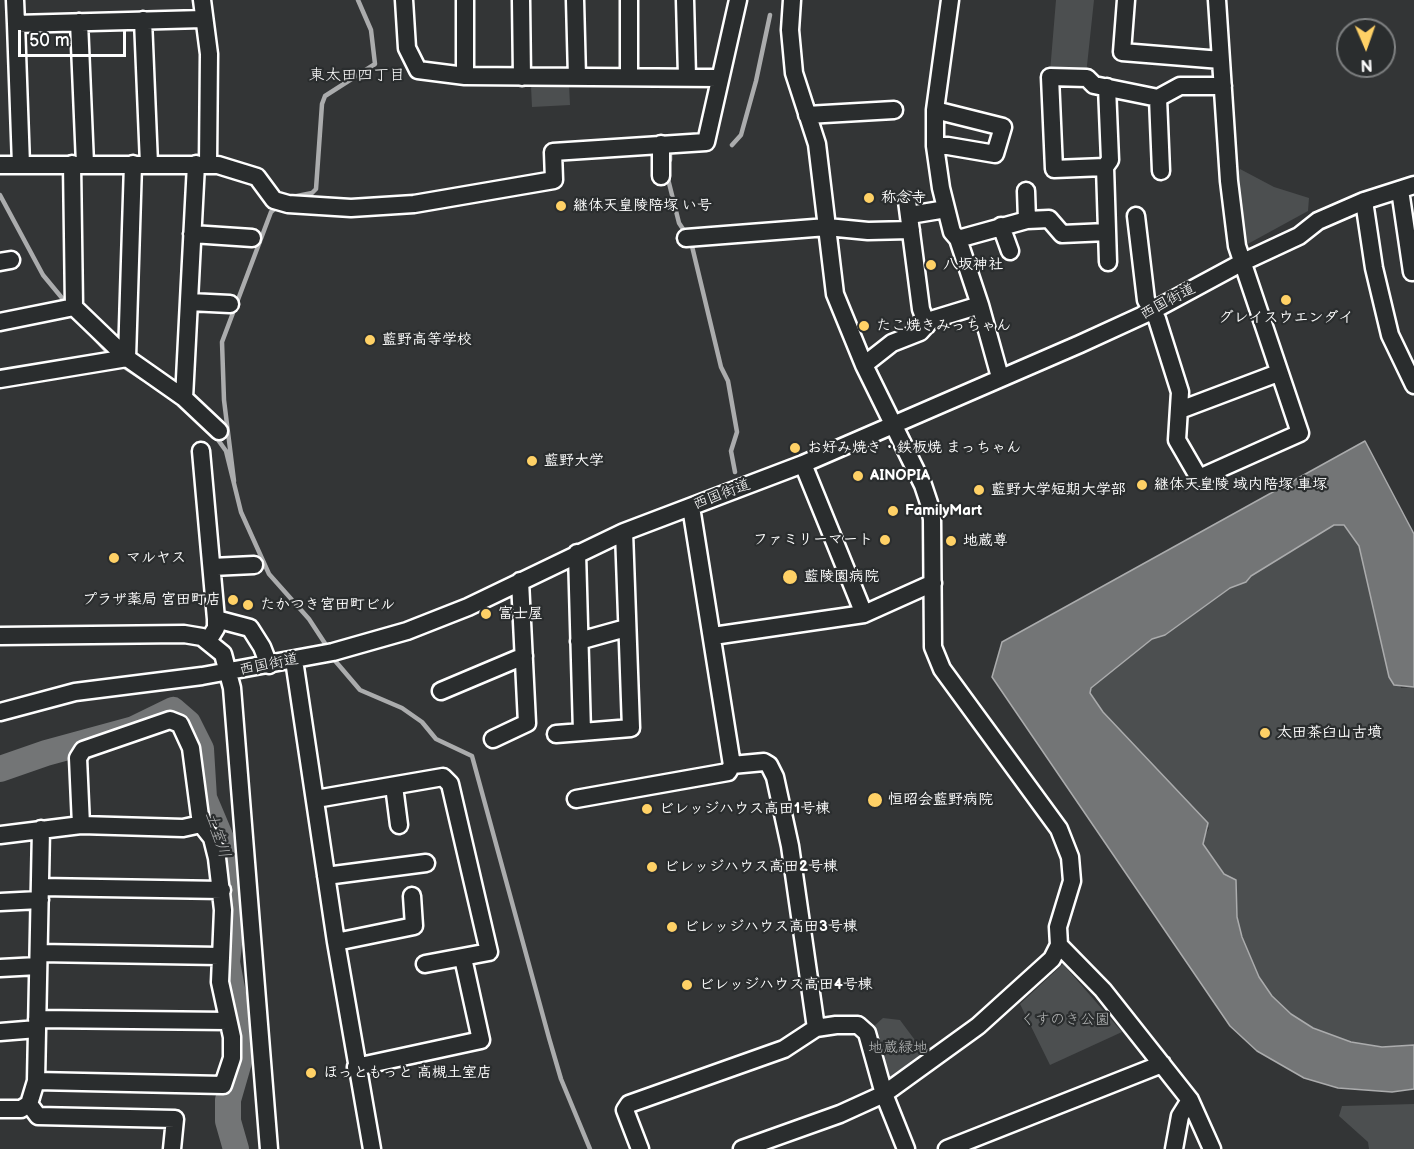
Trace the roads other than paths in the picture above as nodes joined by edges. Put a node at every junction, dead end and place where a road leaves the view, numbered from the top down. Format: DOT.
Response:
graph roads {
  1 [pos="15,0"];
  2 [pos="202,0"];
  3 [pos="404,0"];
  4 [pos="465,0"];
  5 [pos="521,0"];
  6 [pos="575,0"];
  7 [pos="629,0"];
  8 [pos="685,0"];
  9 [pos="738,0"];
  10 [pos="792,0"];
  11 [pos="950,0"];
  12 [pos="1126,0"];
  13 [pos="1217,0"];
  14 [pos="203,18"];
  15 [pos="143,20"];
  16 [pos="79,22"];
  17 [pos="16,24"];
  18 [pos="1221,60"];
  19 [pos="465,76"];
  20 [pos="630,76"];
  21 [pos="687,76"];
  22 [pos="522,77"];
  23 [pos="577,77"];
  24 [pos="719,78"];
  25 [pos="1223,86"];
  26 [pos="1107,87"];
  27 [pos="1158,98"];
  28 [pos="894,110"];
  29 [pos="935,110"];
  30 [pos="807,115"];
  31 [pos="661,144"];
  32 [pos="935,146"];
  33 [pos="78,164"];
  34 [pos="141,164"];
  35 [pos="202,164"];
  36 [pos="0,165"];
  37 [pos="21,165"];
  38 [pos="1105,166"];
  39 [pos="1161,171"];
  40 [pos="662,176"];
  41 [pos="1407,188"];
  42 [pos="1026,191"];
  43 [pos="1364,201"];
  44 [pos="946,209"];
  45 [pos="909,215"];
  46 [pos="1136,216"];
  47 [pos="1027,220"];
  48 [pos="1002,226"];
  49 [pos="827,227"];
  50 [pos="1107,232"];
  51 [pos="192,234"];
  52 [pos="252,238"];
  53 [pos="688,238"];
  54 [pos="958,239"];
  55 [pos="1010,251"];
  56 [pos="1108,262"];
  57 [pos="1241,262"];
  58 [pos="1412,272"];
  59 [pos="189,302"];
  60 [pos="230,304"];
  61 [pos="980,304"];
  62 [pos="74,307"];
  63 [pos="1152,311"];
  64 [pos="0,322"];
  65 [pos="927,325"];
  66 [pos="127,358"];
  67 [pos="864,365"];
  68 [pos="1278,373"];
  69 [pos="1000,377"];
  70 [pos="0,379"];
  71 [pos="1414,385"];
  72 [pos="184,398"];
  73 [pos="1180,410"];
  74 [pos="894,424"];
  75 [pos="219,431"];
  76 [pos="201,452"];
  77 [pos="803,464"];
  78 [pos="691,507"];
  79 [pos="624,532"];
  80 [pos="577,554"];
  81 [pos="254,565"];
  82 [pos="212,567"];
  83 [pos="520,581"];
  84 [pos="933,583"];
  85 [pos="864,614"];
  86 [pos="216,619"];
  87 [pos="626,628"];
  88 [pos="0,636"];
  89 [pos="713,636"];
  90 [pos="208,640"];
  91 [pos="579,640"];
  92 [pos="524,656"];
  93 [pos="294,660"];
  94 [pos="269,665"];
  95 [pos="230,672"];
  96 [pos="441,692"];
  97 [pos="0,712"];
  98 [pos="582,732"];
  99 [pos="556,734"];
  100 [pos="493,739"];
  101 [pos="732,765"];
  102 [pos="394,786"];
  103 [pos="316,799"];
  104 [pos="576,800"];
  105 [pos="201,824"];
  106 [pos="81,825"];
  107 [pos="399,825"];
  108 [pos="40,829"];
  109 [pos="0,835"];
  110 [pos="426,863"];
  111 [pos="326,876"];
  112 [pos="222,890"];
  113 [pos="40,893"];
  114 [pos="412,896"];
  115 [pos="0,902"];
  116 [pos="336,942"];
  117 [pos="1059,945"];
  118 [pos="219,956"];
  119 [pos="463,958"];
  120 [pos="39,960"];
  121 [pos="426,964"];
  122 [pos="0,968"];
  123 [pos="228,1021"];
  124 [pos="37,1024"];
  125 [pos="816,1028"];
  126 [pos="0,1032"];
  127 [pos="1161,1064"];
  128 [pos="356,1066"];
  129 [pos="36,1081"];
  130 [pos="884,1094"];
  131 [pos="1190,1100"];
  132 [pos="29,1104"];
  133 [pos="0,1109"];
  134 [pos="172,1149"];
  135 [pos="269,1149"];
  136 [pos="372,1149"];
  137 [pos="640,1149"];
  138 [pos="742,1149"];
  139 [pos="906,1149"];
  140 [pos="947,1149"];
  141 [pos="1174,1149"];
  142 [pos="1212,1149"];
  1 -- 17 [label="street"];
  2 -- 14 [label="street"];
  3 -- 19 [label="street"];
  4 -- 19 [label="street"];
  5 -- 22 [label="street"];
  6 -- 23 [label="street"];
  7 -- 20 [label="street"];
  8 -- 21 [label="street"];
  9 -- 24 [label="street"];
  10 -- 30 [label="street"];
  11 -- 29 [label="street"];
  12 -- 18 [label="street"];
  13 -- 18 [label="street"];
  14 -- 15 [label="street"];
  14 -- 35 [label="street"];
  15 -- 16 [label="street"];
  15 -- 34 [label="street"];
  16 -- 17 [label="street"];
  16 -- 33 [label="street"];
  17 -- 37 [label="street"];
  18 -- 25 [label="street"];
  19 -- 22 [label="street"];
  20 -- 21 [label="street"];
  20 -- 23 [label="street"];
  21 -- 24 [label="street"];
  22 -- 23 [label="street"];
  24 -- 31 [label="street"];
  25 -- 27 [label="street"];
  25 -- 57 [label="street"];
  26 -- 27 [label="street"];
  26 -- 38 [label="street"];
  26 -- 38 [label="street"];
  27 -- 39 [label="street"];
  28 -- 30 [label="street"];
  29 -- 32 [label="street"];
  29 -- 32 [label="street"];
  30 -- 49 [label="street"];
  31 -- 35 [label="street"];
  31 -- 40 [label="street"];
  32 -- 44 [label="street"];
  33 -- 34 [label="street"];
  33 -- 37 [label="street"];
  33 -- 62 [label="street"];
  34 -- 35 [label="street"];
  34 -- 66 [label="street"];
  35 -- 51 [label="street"];
  36 -- 37 [label="street"];
  38 -- 50 [label="street"];
  41 -- 43 [label="street, 西国街道"];
  41 -- 58 [label="street"];
  42 -- 47 [label="street"];
  43 -- 57 [label="street, 西国街道"];
  43 -- 71 [label="street"];
  44 -- 45 [label="street"];
  44 -- 54 [label="street"];
  45 -- 49 [label="street"];
  45 -- 65 [label="street"];
  46 -- 63 [label="street"];
  47 -- 48 [label="street"];
  47 -- 50 [label="street"];
  48 -- 54 [label="street"];
  48 -- 55 [label="street"];
  49 -- 53 [label="street"];
  49 -- 67 [label="street"];
  50 -- 56 [label="street"];
  51 -- 52 [label="street"];
  51 -- 59 [label="street"];
  54 -- 61 [label="street"];
  57 -- 63 [label="street, 西国街道"];
  57 -- 68 [label="street"];
  59 -- 60 [label="street"];
  59 -- 72 [label="street"];
  61 -- 65 [label="street"];
  61 -- 69 [label="street"];
  62 -- 64 [label="street"];
  62 -- 66 [label="street"];
  63 -- 69 [label="street, 西国街道"];
  63 -- 73 [label="street"];
  65 -- 67 [label="street"];
  66 -- 70 [label="street"];
  66 -- 72 [label="street"];
  67 -- 74 [label="street"];
  68 -- 73 [label="street"];
  68 -- 73 [label="street"];
  69 -- 74 [label="street, 西国街道"];
  72 -- 75 [label="street"];
  74 -- 77 [label="street, 西国街道"];
  74 -- 84 [label="street"];
  76 -- 82 [label="street"];
  77 -- 78 [label="street, 西国街道"];
  77 -- 85 [label="street"];
  78 -- 79 [label="street, 西国街道"];
  78 -- 89 [label="street"];
  79 -- 80 [label="street, 西国街道"];
  79 -- 87 [label="street"];
  80 -- 83 [label="street, 西国街道"];
  80 -- 91 [label="street"];
  81 -- 82 [label="street"];
  82 -- 86 [label="street"];
  83 -- 92 [label="street"];
  83 -- 93 [label="street, 西国街道"];
  84 -- 85 [label="street"];
  84 -- 117 [label="street"];
  85 -- 89 [label="street"];
  86 -- 90 [label="street"];
  86 -- 94 [label="street"];
  87 -- 91 [label="street"];
  87 -- 98 [label="street"];
  88 -- 90 [label="street"];
  89 -- 101 [label="street"];
  90 -- 95 [label="street"];
  91 -- 98 [label="street"];
  92 -- 96 [label="street"];
  92 -- 100 [label="street"];
  93 -- 94 [label="street, 西国街道"];
  93 -- 103 [label="street"];
  94 -- 95 [label="street, 西国街道"];
  95 -- 97 [label="street, 西国街道"];
  95 -- 135 [label="street"];
  98 -- 99 [label="street"];
  101 -- 104 [label="street"];
  101 -- 125 [label="street"];
  102 -- 103 [label="street"];
  102 -- 107 [label="street"];
  102 -- 119 [label="street"];
  103 -- 111 [label="street"];
  105 -- 106 [label="street"];
  105 -- 106 [label="street"];
  105 -- 112 [label="street"];
  106 -- 108 [label="street"];
  108 -- 109 [label="street"];
  108 -- 113 [label="street"];
  110 -- 111 [label="street"];
  111 -- 116 [label="street"];
  112 -- 113 [label="street"];
  112 -- 118 [label="street"];
  113 -- 115 [label="street"];
  113 -- 120 [label="street"];
  114 -- 116 [label="street"];
  116 -- 128 [label="street"];
  117 -- 127 [label="street"];
  117 -- 130 [label="street"];
  118 -- 120 [label="street"];
  118 -- 123 [label="street"];
  119 -- 121 [label="street"];
  119 -- 128 [label="street"];
  120 -- 122 [label="street"];
  120 -- 124 [label="street"];
  123 -- 124 [label="street"];
  123 -- 129 [label="street"];
  124 -- 126 [label="street"];
  124 -- 129 [label="street"];
  125 -- 130 [label="street"];
  125 -- 137 [label="street"];
  127 -- 131 [label="street"];
  127 -- 140 [label="street"];
  128 -- 136 [label="street"];
  129 -- 132 [label="street"];
  130 -- 138 [label="street"];
  130 -- 139 [label="street"];
  131 -- 141 [label="street"];
  131 -- 142 [label="street"];
  132 -- 133 [label="street"];
  132 -- 134 [label="street"];
}
